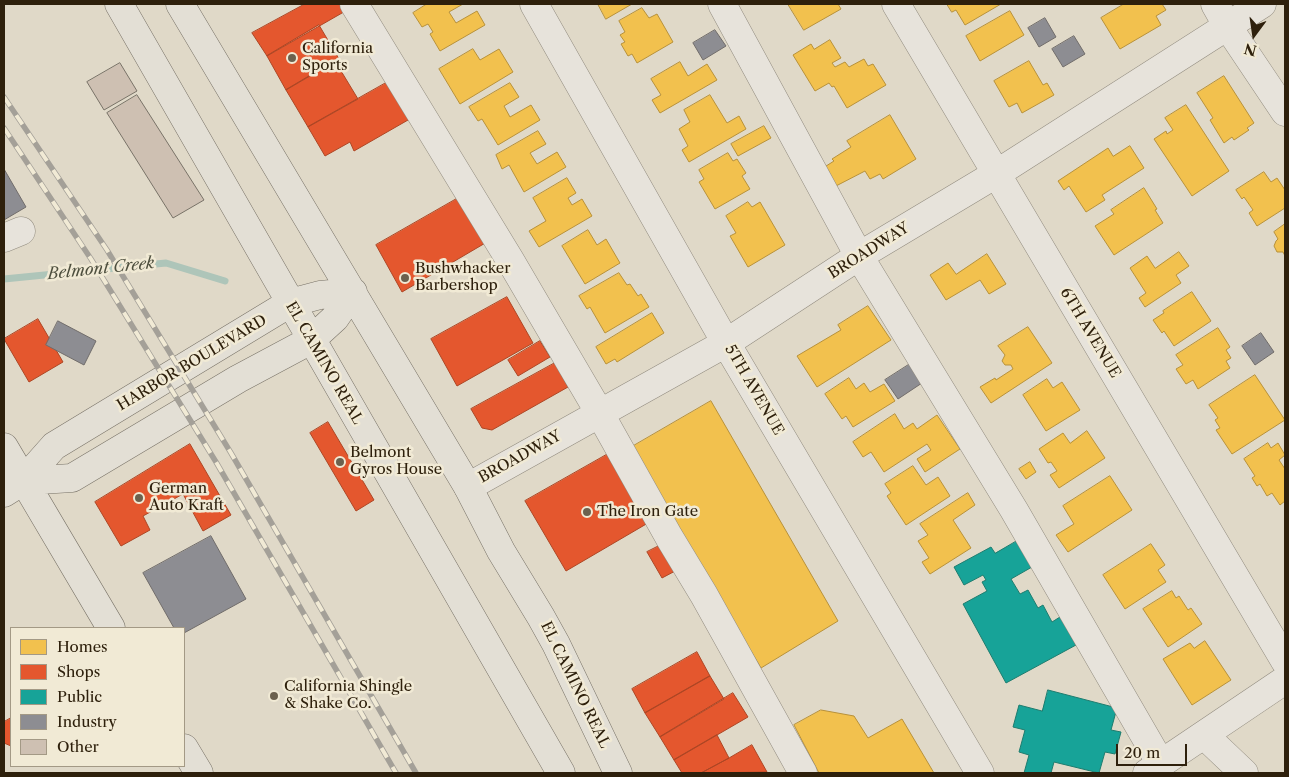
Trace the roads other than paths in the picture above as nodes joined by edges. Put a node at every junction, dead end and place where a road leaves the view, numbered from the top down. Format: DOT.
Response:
graph roads {
  1 [pos="119,4"];
  2 [pos="180,4"];
  3 [pos="354,4"];
  4 [pos="534,4"];
  5 [pos="722,4"];
  6 [pos="896,4"];
  7 [pos="1215,4"];
  8 [pos="1262,4"];
  9 [pos="1228,27"];
  10 [pos="1285,112"];
  11 [pos="996,174"];
  12 [pos="859,256"];
  13 [pos="353,292"];
  14 [pos="290,303"];
  15 [pos="311,340"];
  16 [pos="726,343"];
  17 [pos="599,412"];
  18 [pos="4,447"];
  19 [pos="13,487"];
  20 [pos="468,487"];
  21 [pos="110,627"];
  22 [pos="1285,661"];
  23 [pos="1285,680"];
  24 [pos="1204,735"];
  25 [pos="185,750"];
  26 [pos="1154,769"];
  27 [pos="199,773"];
  28 [pos="562,773"];
  29 [pos="618,773"];
  30 [pos="803,773"];
  31 [pos="980,773"];
  32 [pos="1244,773"];
  1 -- 14 [label="main road, EL CAMINO REAL"];
  2 -- 13 [label="main road, EL CAMINO REAL"];
  3 -- 17 [label="street"];
  4 -- 16 [label="street, 5TH AVENUE"];
  5 -- 12 [label="street"];
  6 -- 11 [label="street, 6TH AVENUE"];
  7 -- 9 [label="street"];
  8 -- 9 [label="street, BROADWAY"];
  9 -- 10 [label="street"];
  9 -- 11 [label="street, BROADWAY"];
  11 -- 12 [label="street, BROADWAY"];
  11 -- 22 [label="street, 6TH AVENUE"];
  12 -- 16 [label="street, BROADWAY"];
  12 -- 26 [label="street"];
  13 -- 14 [label="main road, HARBOR BOULEVARD"];
  13 -- 15 [label="main road"];
  13 -- 20 [label="main road, EL CAMINO REAL"];
  14 -- 15 [label="main road, EL CAMINO REAL"];
  14 -- 19 [label="main road, HARBOR BOULEVARD"];
  15 -- 19 [label="main road"];
  15 -- 28 [label="main road, EL CAMINO REAL"];
  16 -- 17 [label="street, BROADWAY"];
  16 -- 31 [label="street, 5TH AVENUE"];
  17 -- 20 [label="street, BROADWAY"];
  17 -- 30 [label="street"];
  18 -- 19 [label="main road"];
  19 -- 21 [label="main road"];
  20 -- 29 [label="main road, EL CAMINO REAL"];
  23 -- 24 [label="street"];
  24 -- 26 [label="street"];
  24 -- 32 [label="street"];
  25 -- 27 [label="main road"];
}
